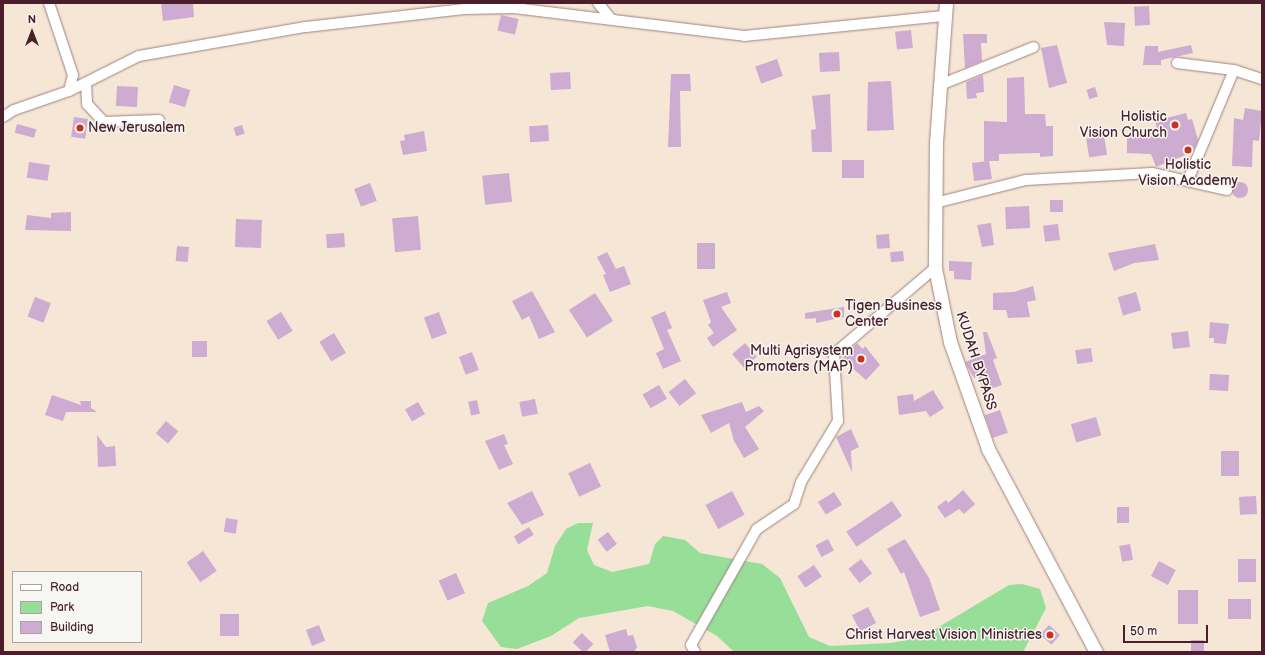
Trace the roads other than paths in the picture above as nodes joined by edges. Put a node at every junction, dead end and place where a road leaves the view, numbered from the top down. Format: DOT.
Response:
graph roads {
  1 [pos="49,3"];
  2 [pos="598,3"];
  3 [pos="462,6"];
  4 [pos="946,9"];
  5 [pos="611,19"];
  6 [pos="1034,47"];
  7 [pos="1177,63"];
  8 [pos="1234,70"];
  9 [pos="1262,79"];
  10 [pos="86,83"];
  11 [pos="940,85"];
  12 [pos="69,91"];
  13 [pos="3,117"];
  14 [pos="159,120"];
  15 [pos="1188,180"];
  16 [pos="1227,190"];
  17 [pos="935,203"];
  18 [pos="935,268"];
  19 [pos="695,652"];
  20 [pos="1096,652"];
  1 -- 12 [label="street"];
  2 -- 5 [label="street"];
  3 -- 5 [label="street"];
  3 -- 10 [label="street"];
  4 -- 5 [label="street"];
  4 -- 11 [label="street, KUDAH BYPASS"];
  6 -- 11 [label="street"];
  7 -- 8 [label="street"];
  8 -- 9 [label="street"];
  8 -- 15 [label="street"];
  10 -- 12 [label="street"];
  10 -- 14 [label="street"];
  11 -- 17 [label="street, KUDAH BYPASS"];
  12 -- 13 [label="street"];
  15 -- 16 [label="street"];
  15 -- 17 [label="street"];
  17 -- 18 [label="street, KUDAH BYPASS"];
  18 -- 19 [label="street"];
  18 -- 20 [label="street, KUDAH BYPASS"];
}
